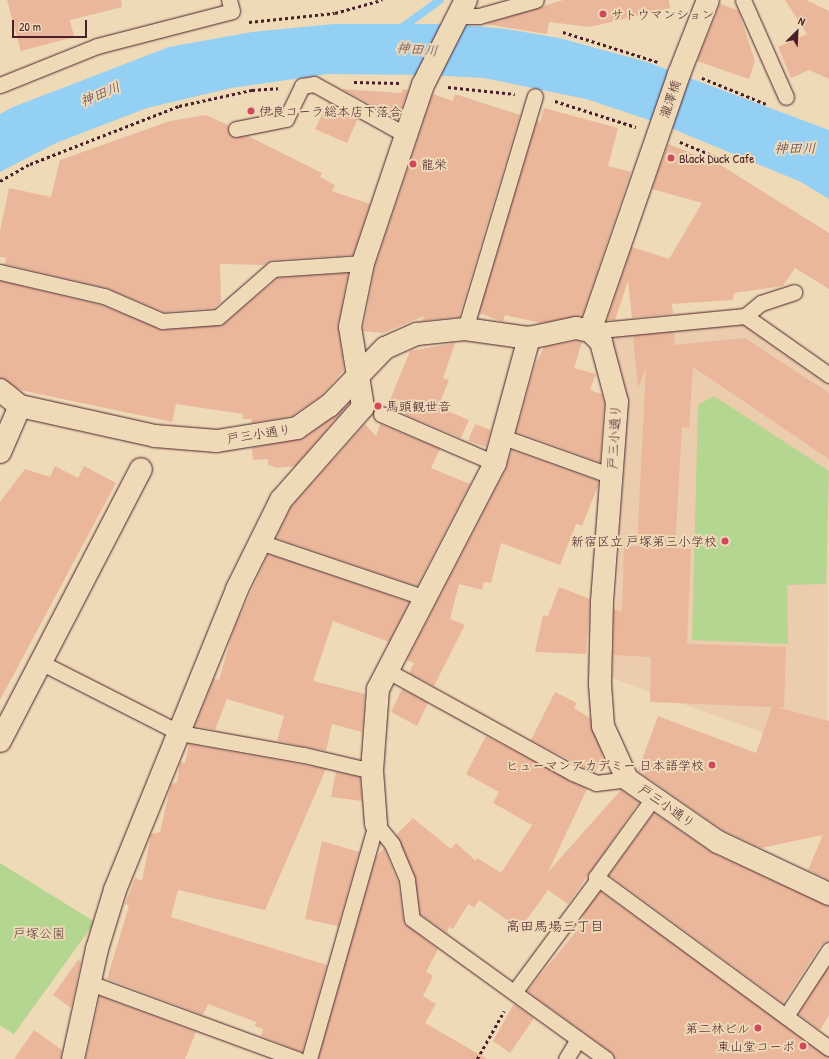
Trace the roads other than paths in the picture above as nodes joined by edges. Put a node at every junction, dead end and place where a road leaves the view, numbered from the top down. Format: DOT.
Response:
graph roads {
  1 [pos="229,0"];
  2 [pos="536,0"];
  3 [pos="708,0"];
  4 [pos="743,0"];
  5 [pos="459,13"];
  6 [pos="0,85"];
  7 [pos="535,96"];
  8 [pos="786,97"];
  9 [pos="236,129"];
  10 [pos="406,135"];
  11 [pos="363,263"];
  12 [pos="0,272"];
  13 [pos="794,292"];
  14 [pos="745,316"];
  15 [pos="465,329"];
  16 [pos="590,331"];
  17 [pos="529,338"];
  18 [pos="360,374"];
  19 [pos="829,375"];
  20 [pos="0,390"];
  21 [pos="20,406"];
  22 [pos="381,414"];
  23 [pos="503,437"];
  24 [pos="0,452"];
  25 [pos="495,463"];
  26 [pos="141,469"];
  27 [pos="612,476"];
  28 [pos="260,542"];
  29 [pos="425,598"];
  30 [pos="42,663"];
  31 [pos="388,671"];
  32 [pos="180,733"];
  33 [pos="0,741"];
  34 [pos="372,771"];
  35 [pos="627,779"];
  36 [pos="654,797"];
  37 [pos="376,824"];
  38 [pos="598,878"];
  39 [pos="829,894"];
  40 [pos="829,950"];
  41 [pos="90,983"];
  42 [pos="514,991"];
  43 [pos="786,1016"];
  44 [pos="578,1039"];
  45 [pos="829,1048"];
  46 [pos="72,1059"];
  47 [pos="297,1059"];
  48 [pos="310,1059"];
  49 [pos="566,1059"];
  50 [pos="606,1059"];
  1 -- 6 [label="lane"];
  2 -- 5 [label="lane"];
  3 -- 16 [label="street, 瀧澤橋"];
  4 -- 8 [label="lane"];
  5 -- 10 [label="street"];
  7 -- 15 [label="lane"];
  9 -- 10 [label="lane"];
  10 -- 11 [label="street"];
  11 -- 12 [label="lane"];
  11 -- 18 [label="street"];
  13 -- 14 [label="lane"];
  14 -- 16 [label="lane"];
  14 -- 19 [label="lane"];
  15 -- 17 [label="street, 戸三小通り"];
  15 -- 18 [label="street, 戸三小通り"];
  16 -- 17 [label="street, 戸三小通り"];
  16 -- 27 [label="street, 戸三小通り"];
  17 -- 23 [label="street"];
  18 -- 21 [label="street, 戸三小通り"];
  18 -- 28 [label="street"];
  20 -- 21 [label="street"];
  21 -- 24 [label="street"];
  22 -- 25 [label="lane"];
  23 -- 25 [label="street"];
  23 -- 27 [label="lane"];
  25 -- 29 [label="street"];
  26 -- 30 [label="street"];
  27 -- 35 [label="street, 戸三小通り"];
  28 -- 29 [label="lane"];
  28 -- 32 [label="street"];
  29 -- 31 [label="street"];
  30 -- 32 [label="lane"];
  30 -- 33 [label="street"];
  31 -- 34 [label="street"];
  31 -- 35 [label="lane"];
  32 -- 34 [label="lane"];
  32 -- 41 [label="street"];
  34 -- 37 [label="street"];
  35 -- 36 [label="street, 戸三小通り"];
  36 -- 38 [label="lane"];
  36 -- 39 [label="street, 戸三小通り"];
  37 -- 42 [label="lane"];
  37 -- 48 [label="lane"];
  38 -- 42 [label="lane"];
  38 -- 43 [label="lane"];
  40 -- 43 [label="lane"];
  41 -- 46 [label="street"];
  41 -- 47 [label="lane"];
  42 -- 44 [label="lane"];
  43 -- 45 [label="lane"];
  44 -- 49 [label="lane"];
  44 -- 50 [label="lane"];
}
